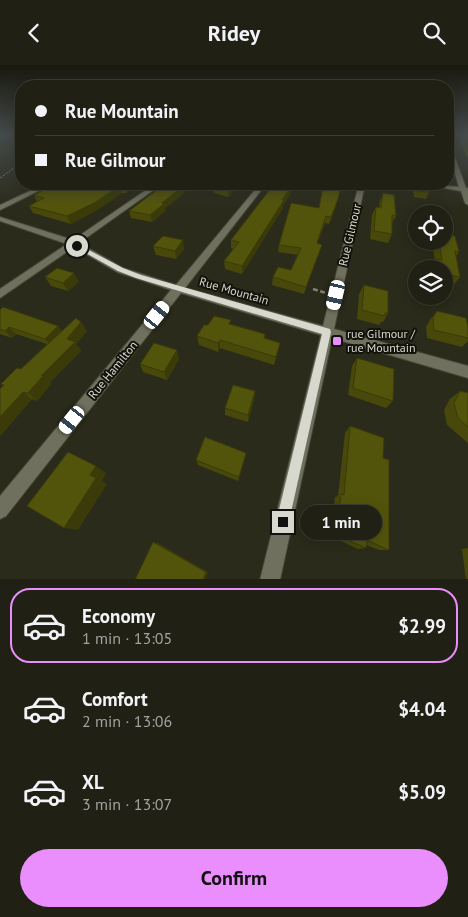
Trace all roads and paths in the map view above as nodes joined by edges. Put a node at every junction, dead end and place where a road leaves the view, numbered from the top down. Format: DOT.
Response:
graph roads {
  1 [pos="454,159"];
  2 [pos="15,167"];
  3 [pos="0,178"];
  4 [pos="36,190"];
  5 [pos="150,190"];
  6 [pos="258,190"];
  7 [pos="361,190"];
  8 [pos="466,190"];
  9 [pos="468,203"];
  10 [pos="0,208"];
  11 [pos="0,219"];
  12 [pos="73,243"];
  13 [pos="178,289"];
  14 [pos="0,293"];
  15 [pos="327,332"];
  16 [pos="468,372"];
  17 [pos="0,510"];
  18 [pos="270,579"];
  1 -- 8 [label="street"];
  2 -- 3 [label="path"];
  4 -- 10 [label="street"];
  5 -- 12 [label="street"];
  6 -- 13 [label="street, Rue Hamilton"];
  7 -- 15 [label="street, Rue Gilmour"];
  8 -- 9 [label="street"];
  11 -- 12 [label="street, Rue Mountain"];
  12 -- 13 [label="street, Rue Mountain"];
  12 -- 14 [label="street"];
  13 -- 15 [label="street, Rue Mountain"];
  13 -- 17 [label="street, Rue Hamilton"];
  15 -- 16 [label="street, Rue Mountain"];
  15 -- 18 [label="street, Rue Gilmour"];
}
